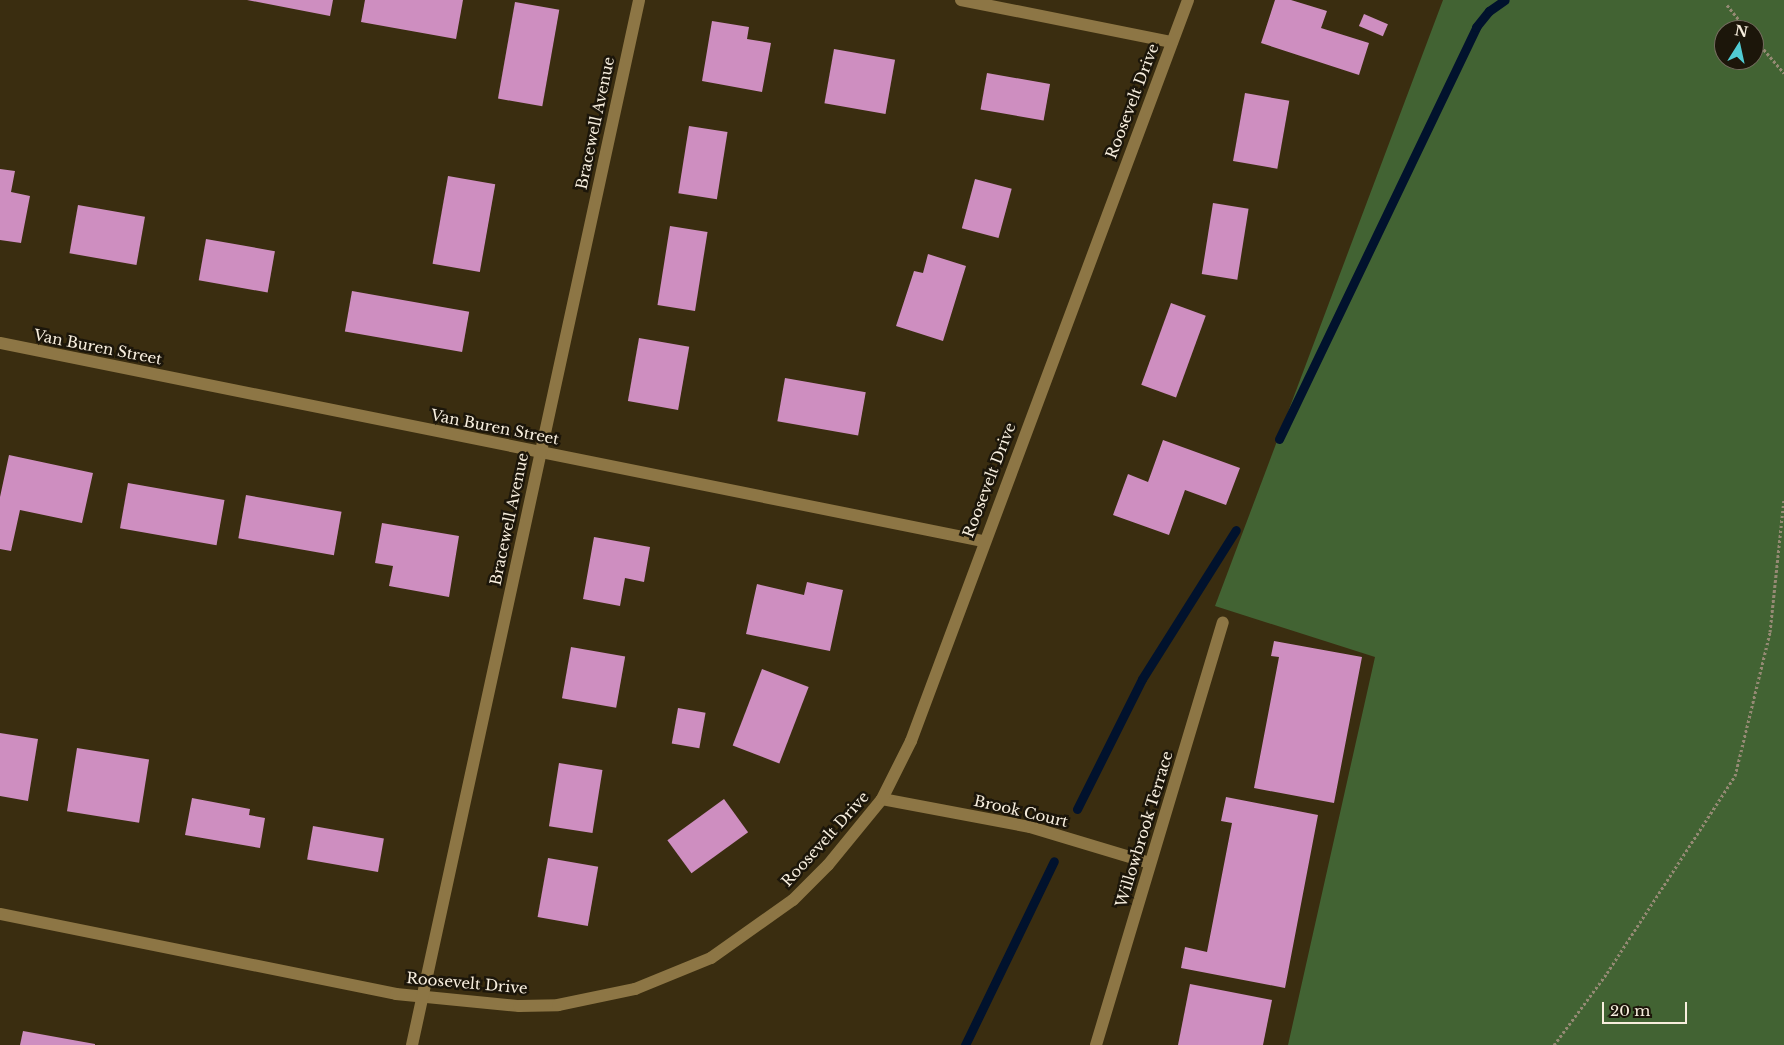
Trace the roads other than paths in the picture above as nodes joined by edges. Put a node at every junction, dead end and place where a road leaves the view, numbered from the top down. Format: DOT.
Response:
graph roads {
  1 [pos="639,0"];
  2 [pos="961,0"];
  3 [pos="1188,0"];
  4 [pos="1172,42"];
  5 [pos="0,343"];
  6 [pos="540,453"];
  7 [pos="983,541"];
  8 [pos="1222,623"];
  9 [pos="882,800"];
  10 [pos="1150,863"];
  11 [pos="0,914"];
  12 [pos="422,995"];
  13 [pos="412,1045"];
  14 [pos="1096,1045"];
  1 -- 6 [label="street, Bracewell Avenue"];
  2 -- 4 [label="street"];
  3 -- 4 [label="street, Roosevelt Drive"];
  4 -- 7 [label="street, Roosevelt Drive"];
  5 -- 6 [label="street, Van Buren Street"];
  6 -- 7 [label="street, Van Buren Street"];
  6 -- 12 [label="street, Bracewell Avenue"];
  7 -- 9 [label="street, Roosevelt Drive"];
  8 -- 10 [label="street, Willowbrook Terrace"];
  9 -- 10 [label="street, Brook Court"];
  9 -- 12 [label="street, Roosevelt Drive"];
  10 -- 14 [label="street, Willowbrook Terrace"];
  11 -- 12 [label="street, Roosevelt Drive"];
  12 -- 13 [label="street, Bracewell Avenue"];
}
